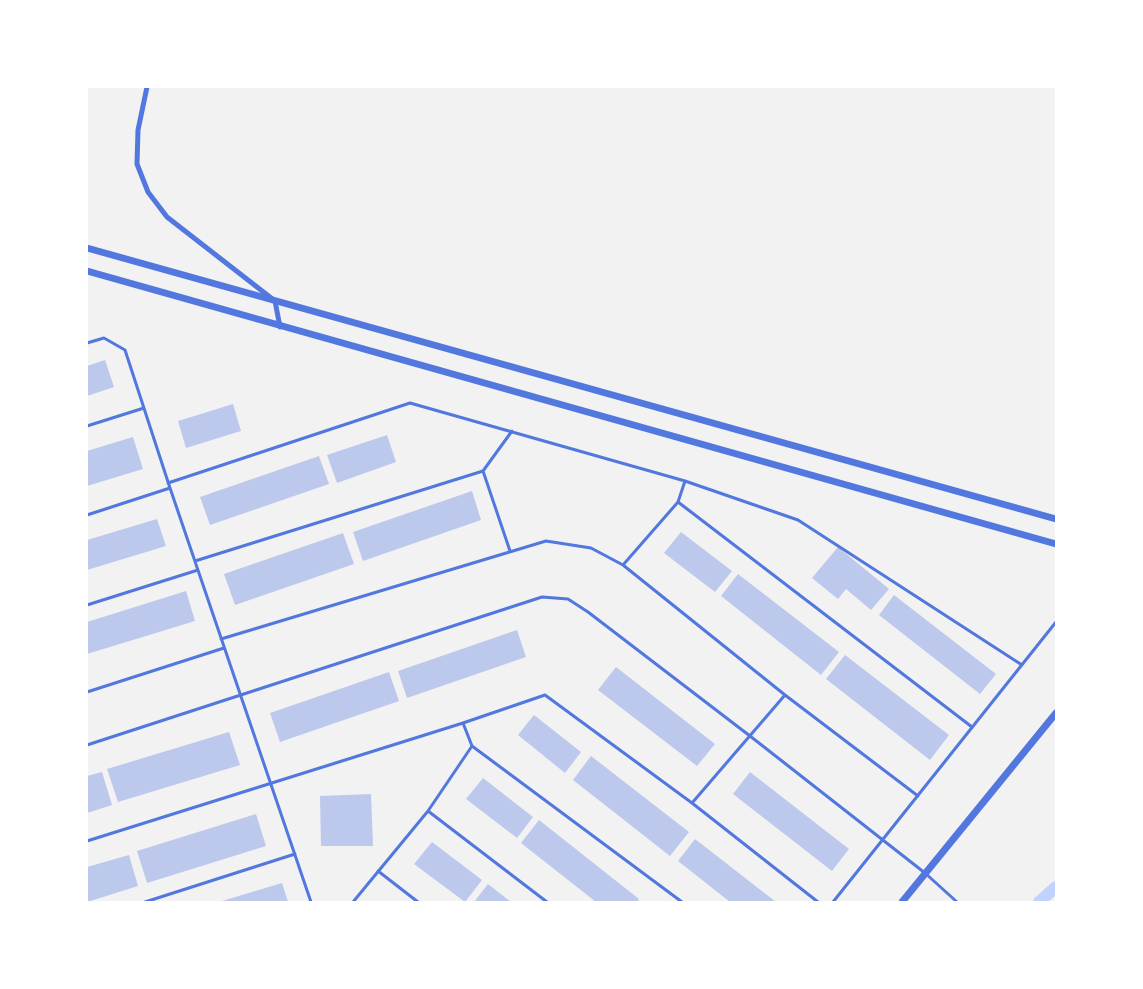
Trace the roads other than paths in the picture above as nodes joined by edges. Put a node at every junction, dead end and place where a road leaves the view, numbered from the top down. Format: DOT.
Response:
graph roads {
  1 [pos="147,87"];
  2 [pos="87,248"];
  3 [pos="87,271"];
  4 [pos="275,301"];
  5 [pos="280,327"];
  6 [pos="87,343"];
  7 [pos="144,408"];
  8 [pos="87,426"];
  9 [pos="512,431"];
  10 [pos="483,471"];
  11 [pos="685,481"];
  12 [pos="168,483"];
  13 [pos="170,488"];
  14 [pos="678,502"];
  15 [pos="87,515"];
  16 [pos="1056,519"];
  17 [pos="1056,544"];
  18 [pos="510,551"];
  19 [pos="195,561"];
  20 [pos="623,565"];
  21 [pos="198,570"];
  22 [pos="87,605"];
  23 [pos="1056,622"];
  24 [pos="221,639"];
  25 [pos="224,648"];
  26 [pos="1022,664"];
  27 [pos="87,692"];
  28 [pos="239,694"];
  29 [pos="785,695"];
  30 [pos="1056,713"];
  31 [pos="463,723"];
  32 [pos="972,728"];
  33 [pos="750,736"];
  34 [pos="87,745"];
  35 [pos="472,746"];
  36 [pos="270,784"];
  37 [pos="918,795"];
  38 [pos="692,803"];
  39 [pos="428,811"];
  40 [pos="882,840"];
  41 [pos="87,841"];
  42 [pos="294,854"];
  43 [pos="378,872"];
  44 [pos="925,873"];
  45 [pos="145,902"];
  46 [pos="311,902"];
  47 [pos="353,902"];
  48 [pos="418,902"];
  49 [pos="547,902"];
  50 [pos="682,902"];
  51 [pos="818,902"];
  52 [pos="833,902"];
  53 [pos="902,902"];
  54 [pos="957,902"];
  1 -- 4 [label="street"];
  2 -- 4 [label="street"];
  3 -- 5 [label="street"];
  4 -- 5 [label="street"];
  4 -- 16 [label="street"];
  5 -- 17 [label="street"];
  6 -- 7 [label="lane"];
  7 -- 8 [label="lane"];
  7 -- 12 [label="lane"];
  9 -- 10 [label="lane"];
  9 -- 11 [label="lane"];
  9 -- 12 [label="lane"];
  10 -- 18 [label="lane"];
  10 -- 19 [label="lane"];
  11 -- 14 [label="lane"];
  11 -- 26 [label="lane"];
  12 -- 13 [label="lane"];
  13 -- 15 [label="lane"];
  13 -- 19 [label="lane"];
  14 -- 20 [label="lane"];
  14 -- 32 [label="lane"];
  18 -- 20 [label="lane"];
  18 -- 24 [label="lane"];
  19 -- 21 [label="lane"];
  20 -- 29 [label="lane"];
  21 -- 22 [label="lane"];
  21 -- 24 [label="lane"];
  23 -- 26 [label="lane"];
  24 -- 25 [label="lane"];
  25 -- 27 [label="lane"];
  25 -- 28 [label="lane"];
  26 -- 32 [label="lane"];
  28 -- 33 [label="lane"];
  28 -- 34 [label="lane"];
  28 -- 36 [label="lane"];
  29 -- 33 [label="lane"];
  29 -- 37 [label="lane"];
  30 -- 44 [label="street"];
  31 -- 35 [label="lane"];
  31 -- 36 [label="lane"];
  31 -- 38 [label="lane"];
  32 -- 37 [label="lane"];
  33 -- 38 [label="lane"];
  33 -- 40 [label="lane"];
  35 -- 39 [label="lane"];
  35 -- 50 [label="lane"];
  36 -- 41 [label="lane"];
  36 -- 42 [label="lane"];
  37 -- 40 [label="lane"];
  38 -- 51 [label="lane"];
  39 -- 43 [label="lane"];
  39 -- 49 [label="lane"];
  40 -- 44 [label="lane"];
  40 -- 52 [label="lane"];
  42 -- 45 [label="lane"];
  42 -- 46 [label="lane"];
  43 -- 47 [label="lane"];
  43 -- 48 [label="lane"];
  44 -- 53 [label="street"];
  44 -- 54 [label="lane"];
}
